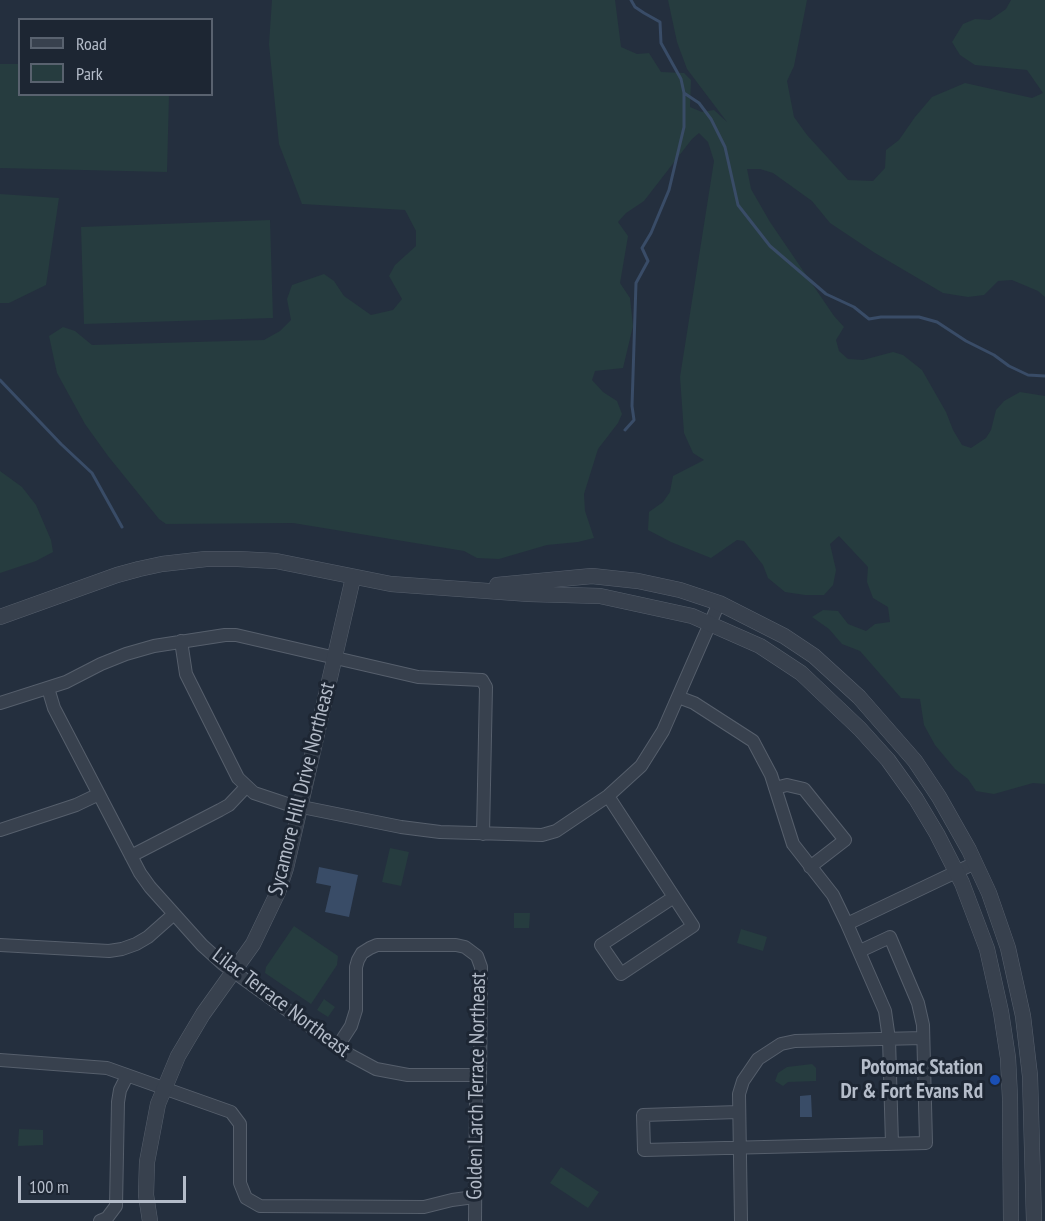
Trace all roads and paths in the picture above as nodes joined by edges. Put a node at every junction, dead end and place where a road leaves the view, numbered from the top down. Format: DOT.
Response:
graph roads {
  1 [pos="353,578"];
  2 [pos="464,590"];
  3 [pos="719,603"];
  4 [pos="0,617"];
  5 [pos="710,623"];
  6 [pos="181,641"];
  7 [pos="335,659"];
  8 [pos="48,688"];
  9 [pos="678,697"];
  10 [pos="0,703"];
  11 [pos="246,787"];
  12 [pos="775,788"];
  13 [pos="99,794"];
  14 [pos="608,796"];
  15 [pos="300,807"];
  16 [pos="0,830"];
  17 [pos="483,834"];
  18 [pos="131,856"];
  19 [pos="975,863"];
  20 [pos="810,867"];
  21 [pos="958,872"];
  22 [pos="674,897"];
  23 [pos="174,914"];
  24 [pos="847,924"];
  25 [pos="0,945"];
  26 [pos="860,951"];
  27 [pos="234,972"];
  28 [pos="924,1038"];
  29 [pos="889,1039"];
  30 [pos="338,1046"];
  31 [pos="0,1060"];
  32 [pos="480,1075"];
  33 [pos="127,1076"];
  34 [pos="164,1089"];
  35 [pos="738,1112"];
  36 [pos="892,1144"];
  37 [pos="739,1148"];
  38 [pos="474,1197"];
  39 [pos="100,1221"];
  40 [pos="150,1221"];
  41 [pos="475,1221"];
  42 [pos="741,1221"];
  43 [pos="1011,1221"];
  44 [pos="1034,1221"];
  1 -- 2 [label="street"];
  1 -- 4 [label="street"];
  1 -- 7 [label="street, Sycamore Hill Drive Northeast"];
  2 -- 3 [label="street"];
  2 -- 5 [label="street"];
  3 -- 5 [label="street"];
  3 -- 19 [label="street"];
  5 -- 9 [label="street"];
  5 -- 21 [label="street"];
  6 -- 7 [label="street"];
  6 -- 8 [label="street"];
  6 -- 11 [label="street"];
  7 -- 15 [label="street, Sycamore Hill Drive Northeast"];
  7 -- 17 [label="street"];
  8 -- 10 [label="street"];
  8 -- 13 [label="street, Lilac Terrace Northeast"];
  9 -- 12 [label="street"];
  9 -- 14 [label="street"];
  11 -- 15 [label="street"];
  11 -- 18 [label="street"];
  12 -- 20 [label="street"];
  12 -- 20 [label="street"];
  13 -- 16 [label="street"];
  13 -- 18 [label="street, Lilac Terrace Northeast"];
  14 -- 17 [label="street"];
  14 -- 22 [label="street"];
  15 -- 17 [label="street"];
  15 -- 27 [label="street, Sycamore Hill Drive Northeast"];
  18 -- 23 [label="street, Lilac Terrace Northeast"];
  19 -- 21 [label="street"];
  19 -- 44 [label="street"];
  20 -- 24 [label="street"];
  21 -- 24 [label="street"];
  21 -- 43 [label="street"];
  22 -- 22 [label="street"];
  23 -- 25 [label="street"];
  23 -- 27 [label="street, Lilac Terrace Northeast"];
  24 -- 26 [label="street"];
  26 -- 28 [label="street"];
  26 -- 29 [label="street"];
  27 -- 30 [label="street, Lilac Terrace Northeast"];
  27 -- 34 [label="street, Sycamore Hill Drive Northeast"];
  28 -- 29 [label="street"];
  28 -- 36 [label="street"];
  29 -- 35 [label="street"];
  29 -- 36 [label="street"];
  30 -- 32 [label="street, Lilac Terrace Northeast"];
  30 -- 32 [label="street, Golden Larch Terrace Northeast"];
  31 -- 33 [label="street"];
  32 -- 38 [label="street, Golden Larch Terrace Northeast"];
  33 -- 34 [label="street"];
  33 -- 39 [label="street"];
  34 -- 38 [label="street"];
  34 -- 40 [label="street, Sycamore Hill Drive Northeast"];
  35 -- 37 [label="street"];
  35 -- 37 [label="street"];
  36 -- 37 [label="street"];
  37 -- 42 [label="street"];
  38 -- 41 [label="street, Golden Larch Terrace Northeast"];
}
